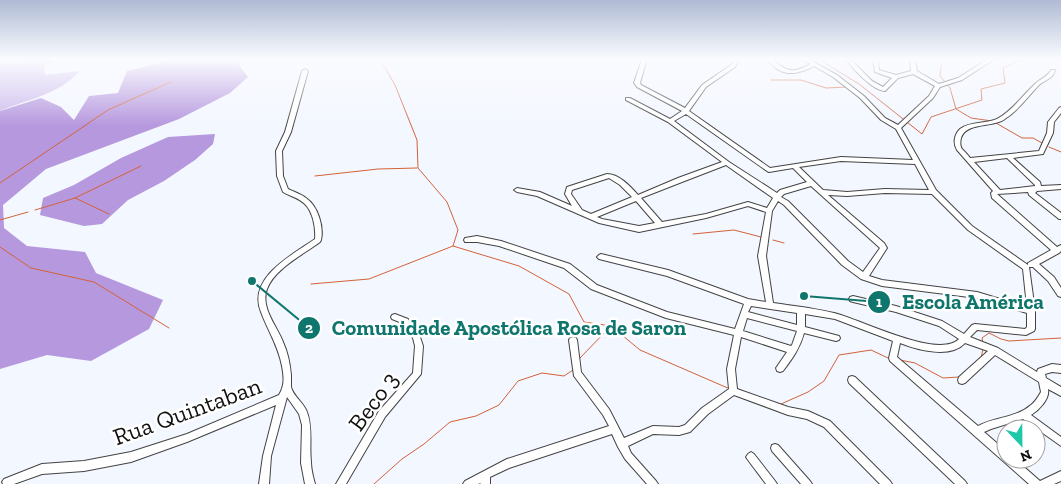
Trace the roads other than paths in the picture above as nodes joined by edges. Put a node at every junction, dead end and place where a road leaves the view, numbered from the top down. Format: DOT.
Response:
graph roads {
  1 [pos="302,82"];
  2 [pos="637,82"];
  3 [pos="710,82"];
  4 [pos="841,82"];
  5 [pos="870,82"];
  6 [pos="892,82"];
  7 [pos="930,82"];
  8 [pos="952,82"];
  9 [pos="1040,82"];
  10 [pos="938,86"];
  11 [pos="628,99"];
  12 [pos="1061,109"];
  13 [pos="686,111"];
  14 [pos="670,121"];
  15 [pos="898,128"];
  16 [pos="1008,156"];
  17 [pos="969,160"];
  18 [pos="918,162"];
  19 [pos="727,163"];
  20 [pos="796,167"];
  21 [pos="812,183"];
  22 [pos="1061,187"];
  23 [pos="1036,188"];
  24 [pos="518,190"];
  25 [pos="822,192"];
  26 [pos="934,192"];
  27 [pos="998,192"];
  28 [pos="777,197"];
  29 [pos="637,198"];
  30 [pos="579,211"];
  31 [pos="769,211"];
  32 [pos="1061,216"];
  33 [pos="590,217"];
  34 [pos="660,225"];
  35 [pos="467,240"];
  36 [pos="1059,249"];
  37 [pos="601,257"];
  38 [pos="1034,264"];
  39 [pos="1026,268"];
  40 [pos="864,277"];
  41 [pos="1061,294"];
  42 [pos="853,298"];
  43 [pos="748,302"];
  44 [pos="770,305"];
  45 [pos="801,310"];
  46 [pos="1031,312"];
  47 [pos="746,315"];
  48 [pos="395,317"];
  49 [pos="802,330"];
  50 [pos="738,333"];
  51 [pos="836,338"];
  52 [pos="897,339"];
  53 [pos="965,339"];
  54 [pos="574,340"];
  55 [pos="793,350"];
  56 [pos="995,350"];
  57 [pos="780,368"];
  58 [pos="1061,369"];
  59 [pos="1042,379"];
  60 [pos="852,380"];
  61 [pos="962,380"];
  62 [pos="287,389"];
  63 [pos="733,391"];
  64 [pos="1061,392"];
  65 [pos="282,398"];
  66 [pos="1024,414"];
  67 [pos="614,429"];
  68 [pos="977,432"];
  69 [pos="1061,442"];
  70 [pos="621,444"];
  71 [pos="775,448"];
  72 [pos="996,448"];
  73 [pos="751,457"];
  74 [pos="1019,469"];
  75 [pos="1061,476"];
  76 [pos="485,479"];
  77 [pos="7,482"];
  78 [pos="264,484"];
  79 [pos="310,484"];
  80 [pos="341,484"];
  81 [pos="468,484"];
  82 [pos="654,484"];
  83 [pos="772,484"];
  84 [pos="807,484"];
  85 [pos="887,484"];
  86 [pos="962,484"];
  87 [pos="1036,484"];
  88 [pos="1043,484"];
  1 -- 62 [label="street"];
  2 -- 13 [label="street"];
  3 -- 13 [label="street"];
  4 -- 15 [label="street"];
  5 -- 6 [label="street"];
  7 -- 10 [label="street"];
  8 -- 10 [label="street"];
  9 -- 17 [label="street"];
  10 -- 15 [label="street"];
  11 -- 14 [label="street"];
  12 -- 16 [label="street"];
  13 -- 14 [label="street"];
  13 -- 20 [label="street"];
  14 -- 19 [label="street"];
  15 -- 18 [label="street"];
  16 -- 17 [label="street"];
  16 -- 23 [label="street"];
  17 -- 27 [label="street"];
  18 -- 20 [label="street"];
  18 -- 26 [label="street"];
  19 -- 28 [label="street"];
  19 -- 29 [label="street"];
  20 -- 21 [label="street"];
  21 -- 25 [label="street"];
  21 -- 28 [label="street"];
  22 -- 23 [label="street"];
  23 -- 27 [label="street"];
  23 -- 32 [label="street"];
  24 -- 30 [label="street"];
  25 -- 26 [label="street"];
  25 -- 40 [label="street"];
  26 -- 39 [label="street"];
  27 -- 36 [label="street"];
  28 -- 31 [label="street"];
  28 -- 40 [label="street"];
  29 -- 30 [label="street"];
  29 -- 33 [label="street"];
  29 -- 34 [label="street"];
  30 -- 33 [label="street"];
  31 -- 34 [label="street"];
  31 -- 44 [label="street"];
  33 -- 34 [label="street"];
  35 -- 50 [label="street"];
  36 -- 38 [label="street"];
  37 -- 43 [label="street"];
  38 -- 39 [label="street"];
  38 -- 41 [label="street"];
  39 -- 46 [label="street"];
  40 -- 46 [label="street"];
  42 -- 53 [label="street"];
  43 -- 44 [label="street"];
  43 -- 47 [label="street"];
  44 -- 45 [label="street"];
  45 -- 49 [label="street"];
  45 -- 52 [label="street"];
  46 -- 53 [label="street"];
  47 -- 49 [label="street"];
  47 -- 50 [label="street"];
  48 -- 80 [label="street, Beco 3"];
  49 -- 51 [label="street"];
  49 -- 55 [label="street"];
  50 -- 55 [label="street"];
  50 -- 63 [label="street"];
  52 -- 53 [label="street"];
  52 -- 68 [label="street"];
  53 -- 56 [label="street"];
  54 -- 67 [label="street"];
  55 -- 57 [label="street"];
  56 -- 59 [label="street"];
  56 -- 61 [label="street"];
  58 -- 59 [label="street"];
  59 -- 64 [label="street"];
  59 -- 66 [label="street"];
  60 -- 86 [label="street"];
  62 -- 65 [label="street, Rua Quintaban"];
  62 -- 79 [label="street"];
  63 -- 70 [label="street"];
  63 -- 85 [label="street"];
  65 -- 77 [label="street, Rua Quintaban"];
  65 -- 78 [label="street"];
  66 -- 68 [label="street"];
  66 -- 69 [label="street"];
  67 -- 70 [label="street"];
  67 -- 76 [label="street"];
  68 -- 72 [label="street"];
  70 -- 82 [label="street"];
  71 -- 84 [label="street"];
  73 -- 83 [label="street"];
  74 -- 87 [label="street"];
  75 -- 88 [label="street"];
  76 -- 81 [label="street"];
}
